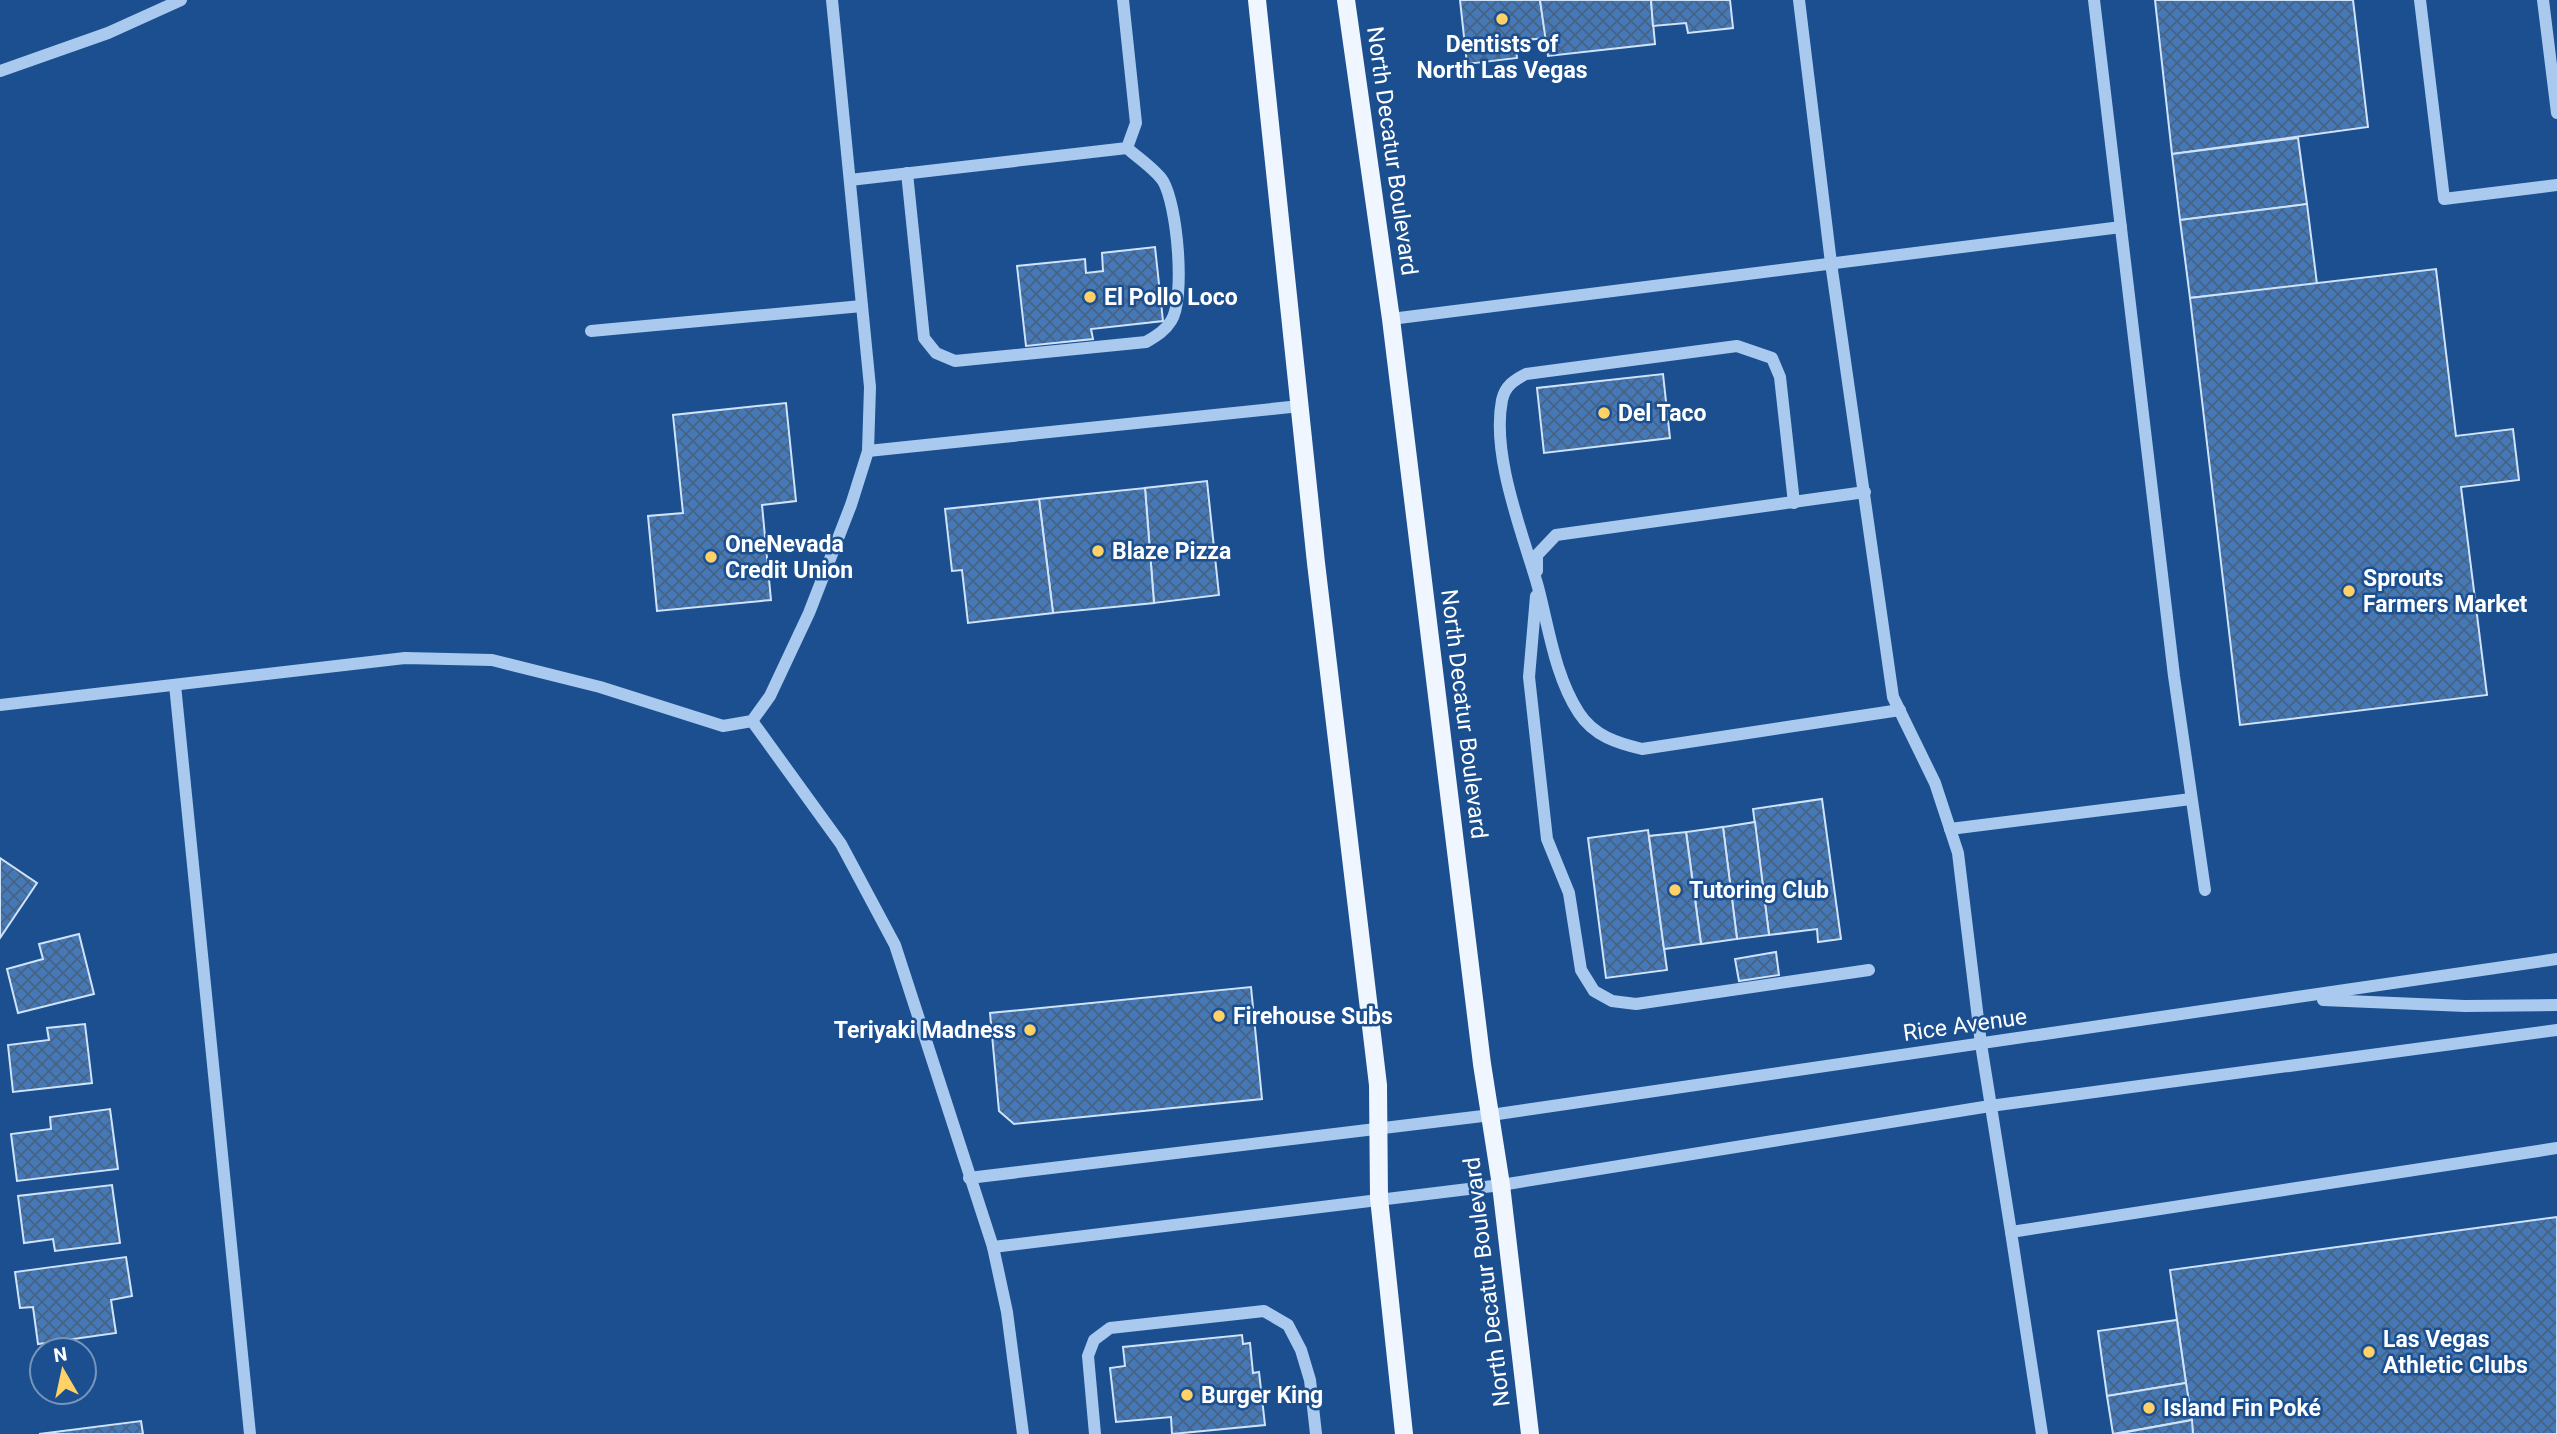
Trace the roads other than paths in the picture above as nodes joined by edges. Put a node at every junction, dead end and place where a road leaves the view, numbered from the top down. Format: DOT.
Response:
graph roads {
  1 [pos="181,0"];
  2 [pos="832,0"];
  3 [pos="1123,0"];
  4 [pos="1257,0"];
  5 [pos="1346,0"];
  6 [pos="1799,0"];
  7 [pos="2094,0"];
  8 [pos="2420,0"];
  9 [pos="2543,0"];
  10 [pos="0,71"];
  11 [pos="2557,113"];
  12 [pos="1127,148"];
  13 [pos="907,173"];
  14 [pos="850,180"];
  15 [pos="2557,185"];
  16 [pos="2121,227"];
  17 [pos="1831,263"];
  18 [pos="862,306"];
  19 [pos="1391,319"];
  20 [pos="590,331"];
  21 [pos="1300,406"];
  22 [pos="868,451"];
  23 [pos="1866,492"];
  24 [pos="1794,503"];
  25 [pos="1537,584"];
  26 [pos="176,685"];
  27 [pos="0,705"];
  28 [pos="1900,710"];
  29 [pos="752,721"];
  30 [pos="2191,799"];
  31 [pos="1951,829"];
  32 [pos="2205,890"];
  33 [pos="2557,959"];
  34 [pos="1869,970"];
  35 [pos="2291,999"];
  36 [pos="2557,1005"];
  37 [pos="2557,1030"];
  38 [pos="1981,1044"];
  39 [pos="1990,1106"];
  40 [pos="1491,1115"];
  41 [pos="1379,1130"];
  42 [pos="2557,1148"];
  43 [pos="969,1178"];
  44 [pos="1501,1185"];
  45 [pos="1379,1198"];
  46 [pos="2011,1232"];
  47 [pos="993,1247"];
  48 [pos="250,1434"];
  49 [pos="1023,1434"];
  50 [pos="1095,1434"];
  51 [pos="1316,1434"];
  52 [pos="1404,1434"];
  53 [pos="1530,1434"];
  54 [pos="2042,1434"];
  1 -- 10 [label="street"];
  2 -- 14 [label="street"];
  3 -- 12 [label="street"];
  4 -- 21 [label="main road"];
  5 -- 19 [label="main road, North Decatur Boulevard"];
  6 -- 17 [label="street"];
  7 -- 16 [label="street"];
  8 -- 15 [label="street"];
  9 -- 11 [label="street"];
  12 -- 13 [label="street"];
  12 -- 13 [label="street"];
  13 -- 14 [label="street"];
  14 -- 18 [label="street"];
  16 -- 17 [label="street"];
  16 -- 30 [label="street"];
  17 -- 19 [label="street"];
  17 -- 23 [label="street"];
  18 -- 20 [label="street"];
  18 -- 22 [label="street"];
  19 -- 40 [label="main road, North Decatur Boulevard"];
  21 -- 22 [label="street"];
  21 -- 41 [label="main road"];
  22 -- 29 [label="street"];
  23 -- 24 [label="street"];
  23 -- 28 [label="street"];
  24 -- 25 [label="street"];
  24 -- 25 [label="street"];
  25 -- 28 [label="street"];
  25 -- 34 [label="street"];
  26 -- 27 [label="street"];
  26 -- 29 [label="street"];
  26 -- 48 [label="street"];
  28 -- 31 [label="street"];
  29 -- 43 [label="street"];
  30 -- 31 [label="street"];
  30 -- 32 [label="street"];
  31 -- 38 [label="street"];
  33 -- 35 [label="street, Rice Avenue"];
  35 -- 36 [label="street"];
  35 -- 38 [label="street, Rice Avenue"];
  37 -- 39 [label="street"];
  38 -- 39 [label="street"];
  38 -- 40 [label="street, Rice Avenue"];
  39 -- 44 [label="street"];
  39 -- 46 [label="street"];
  40 -- 41 [label="street, Rice Avenue"];
  40 -- 44 [label="main road, North Decatur Boulevard"];
  41 -- 43 [label="street, Rice Avenue"];
  41 -- 45 [label="main road"];
  42 -- 46 [label="street"];
  43 -- 47 [label="street"];
  44 -- 45 [label="street"];
  44 -- 53 [label="main road, North Decatur Boulevard"];
  45 -- 47 [label="street"];
  45 -- 52 [label="main road"];
  46 -- 54 [label="street"];
  47 -- 49 [label="street"];
  50 -- 51 [label="street"];
}
